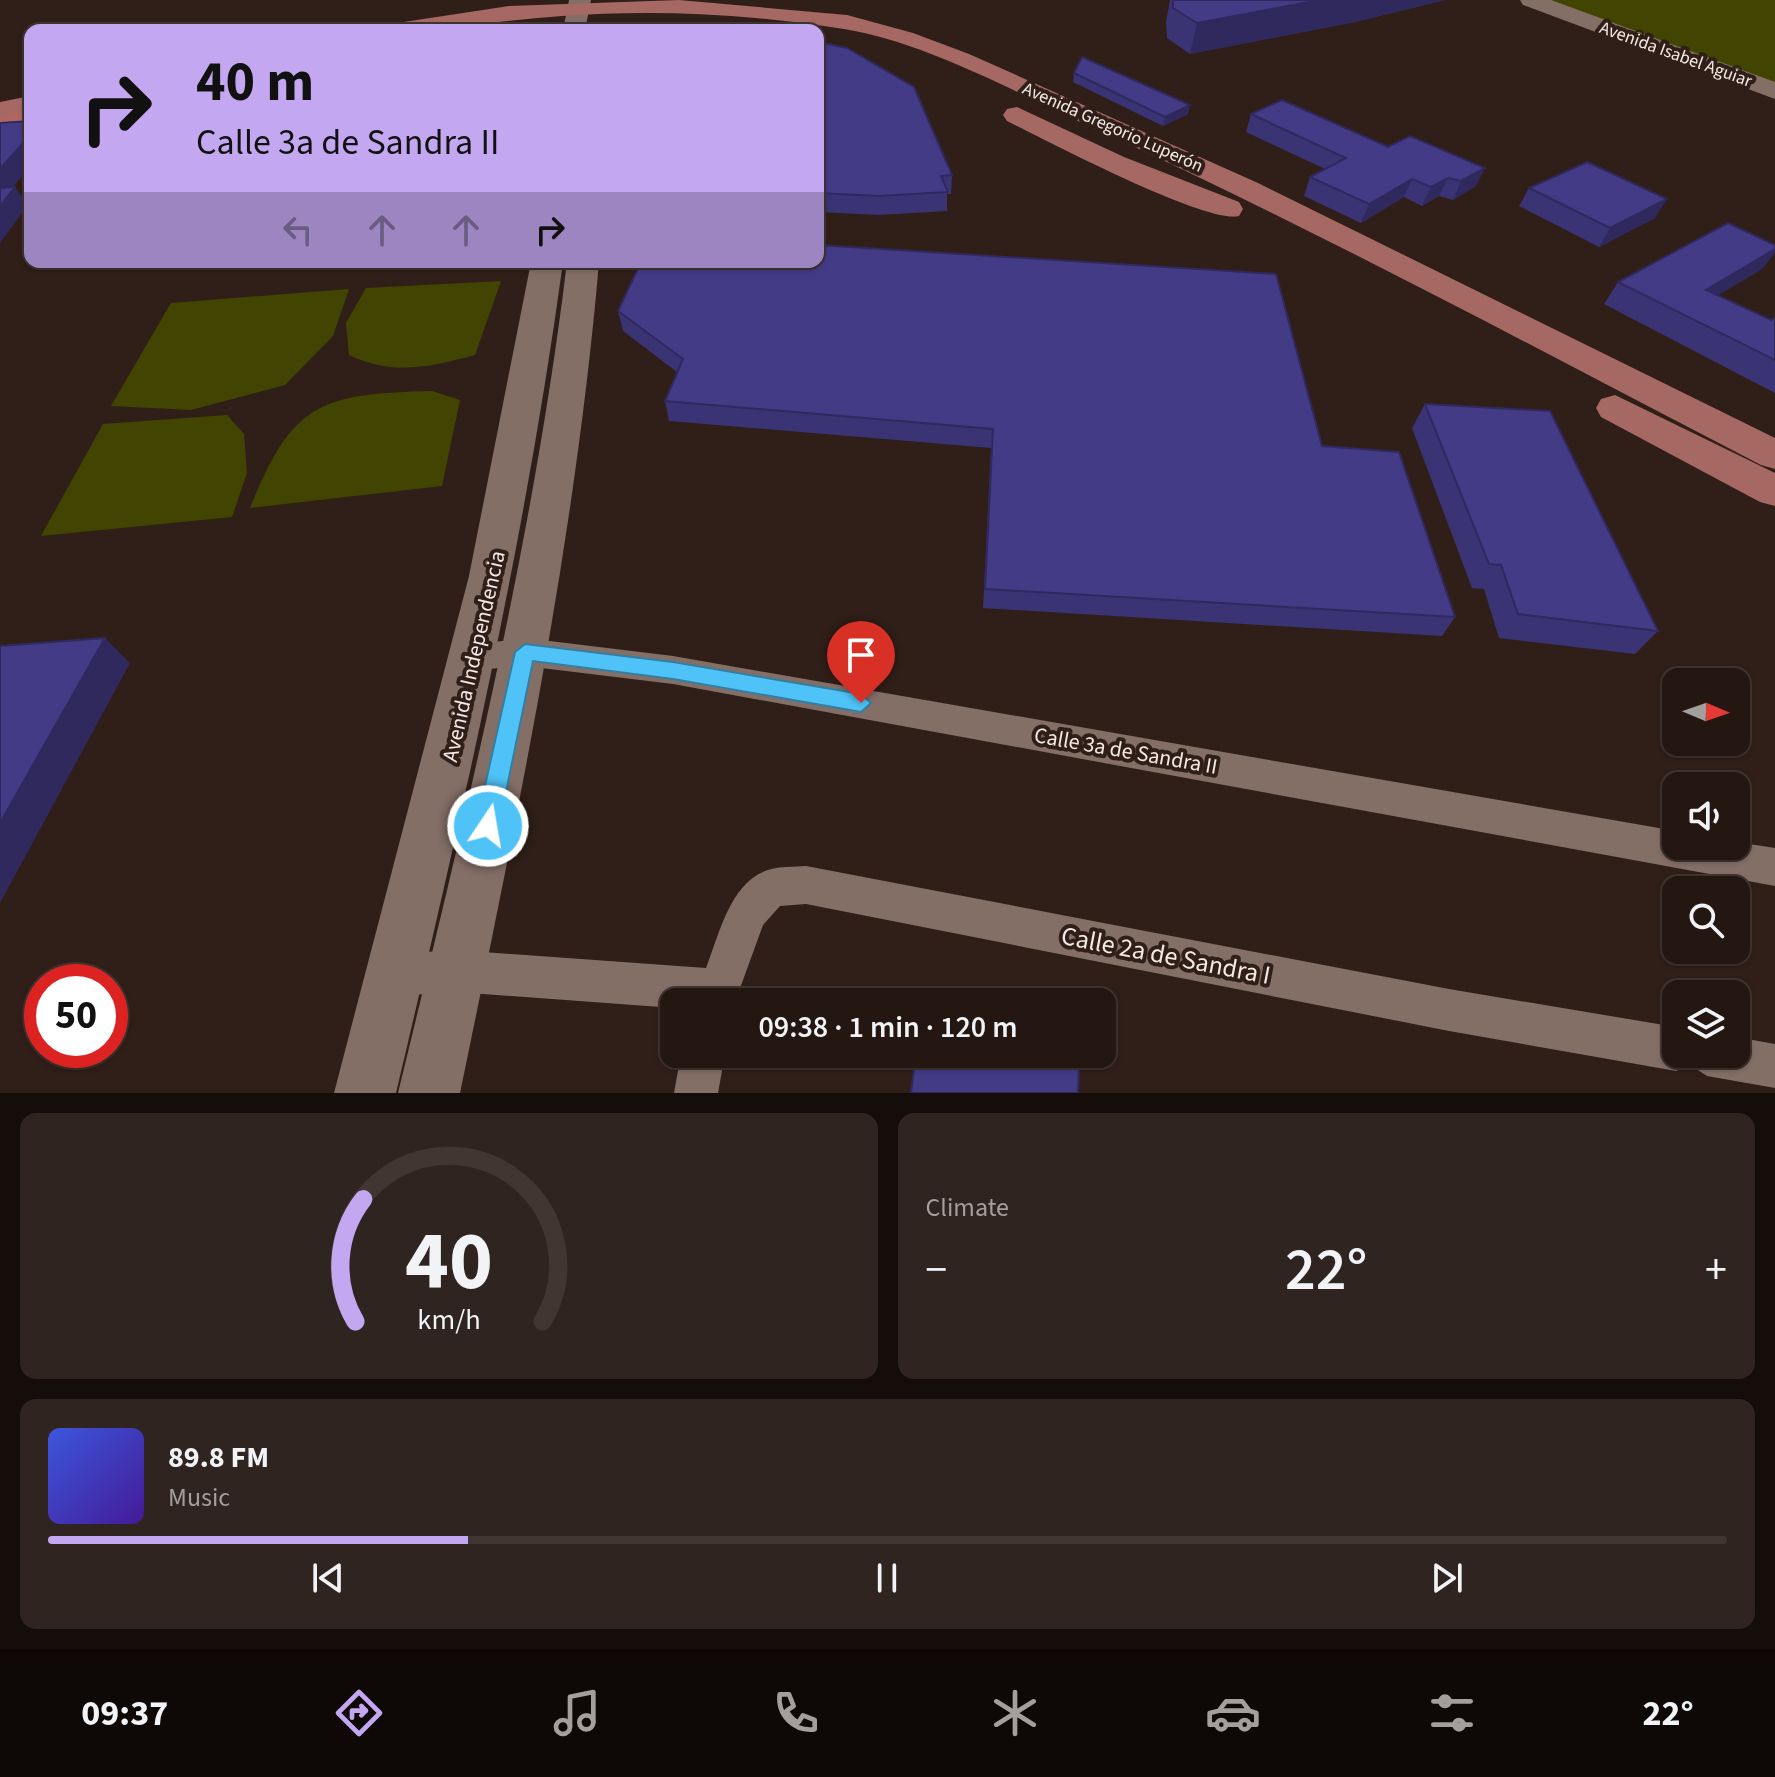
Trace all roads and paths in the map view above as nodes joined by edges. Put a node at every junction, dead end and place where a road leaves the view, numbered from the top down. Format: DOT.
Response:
graph roads {
  1 [pos="558,0"];
  2 [pos="753,0"];
  3 [pos="816,0"];
  4 [pos="1531,0"];
  5 [pos="577,17"];
  6 [pos="601,17"];
  7 [pos="890,21"];
  8 [pos="711,23"];
  9 [pos="405,24"];
  10 [pos="434,24"];
  11 [pos="483,24"];
  12 [pos="524,24"];
  13 [pos="701,24"];
  14 [pos="720,24"];
  15 [pos="820,24"];
  16 [pos="824,25"];
  17 [pos="824,40"];
  18 [pos="1775,91"];
  19 [pos="24,105"];
  20 [pos="0,110"];
  21 [pos="24,119"];
  22 [pos="0,124"];
  23 [pos="1149,140"];
  24 [pos="1234,212"];
  25 [pos="546,268"];
  26 [pos="582,268"];
  27 [pos="1775,455"];
  28 [pos="1775,491"];
  29 [pos="525,652"];
  30 [pos="474,656"];
  31 [pos="1775,867"];
  32 [pos="456,971"];
  33 [pos="395,975"];
  34 [pos="718,988"];
  35 [pos="660,991"];
  36 [pos="1662,1047"];
  37 [pos="1750,1062"];
  38 [pos="1775,1066"];
  39 [pos="700,1068"];
  40 [pos="365,1093"];
  41 [pos="429,1093"];
  42 [pos="696,1093"];
  1 -- 9 [label="main road"];
  2 -- 7 [label="main road"];
  3 -- 7 [label="main road"];
  4 -- 18 [label="main road, Avenida Isabel Aguiar"];
  5 -- 6 [label="main road"];
  5 -- 12 [label="main road"];
  6 -- 8 [label="main road"];
  7 -- 23 [label="main road"];
  8 -- 13 [label="main road"];
  8 -- 14 [label="main road"];
  10 -- 23 [label="main road, Avenida Gregorio Luperón"];
  11 -- 15 [label="main road, Avenida Gregorio Luperón"];
  16 -- 24 [label="main road, Avenida Gregorio Luperón"];
  17 -- 24 [label="main road"];
  19 -- 20 [label="main road"];
  21 -- 22 [label="highway"];
  23 -- 27 [label="main road, Avenida Gregorio Luperón"];
  24 -- 28 [label="main road, Avenida Gregorio Luperón"];
  25 -- 30 [label="main road, Avenida Independencia"];
  26 -- 29 [label="main road"];
  29 -- 30 [label="street, Calle 3a de Sandra II"];
  29 -- 31 [label="street, Calle 3a de Sandra II"];
  29 -- 32 [label="main road"];
  30 -- 33 [label="main road, Avenida Independencia"];
  32 -- 33 [label="street"];
  32 -- 35 [label="street"];
  32 -- 41 [label="main road"];
  33 -- 40 [label="main road, Avenida Independencia"];
  34 -- 36 [label="street, Calle 2a de Sandra I"];
  37 -- 38 [label="street"];
  39 -- 42 [label="street"];
}
